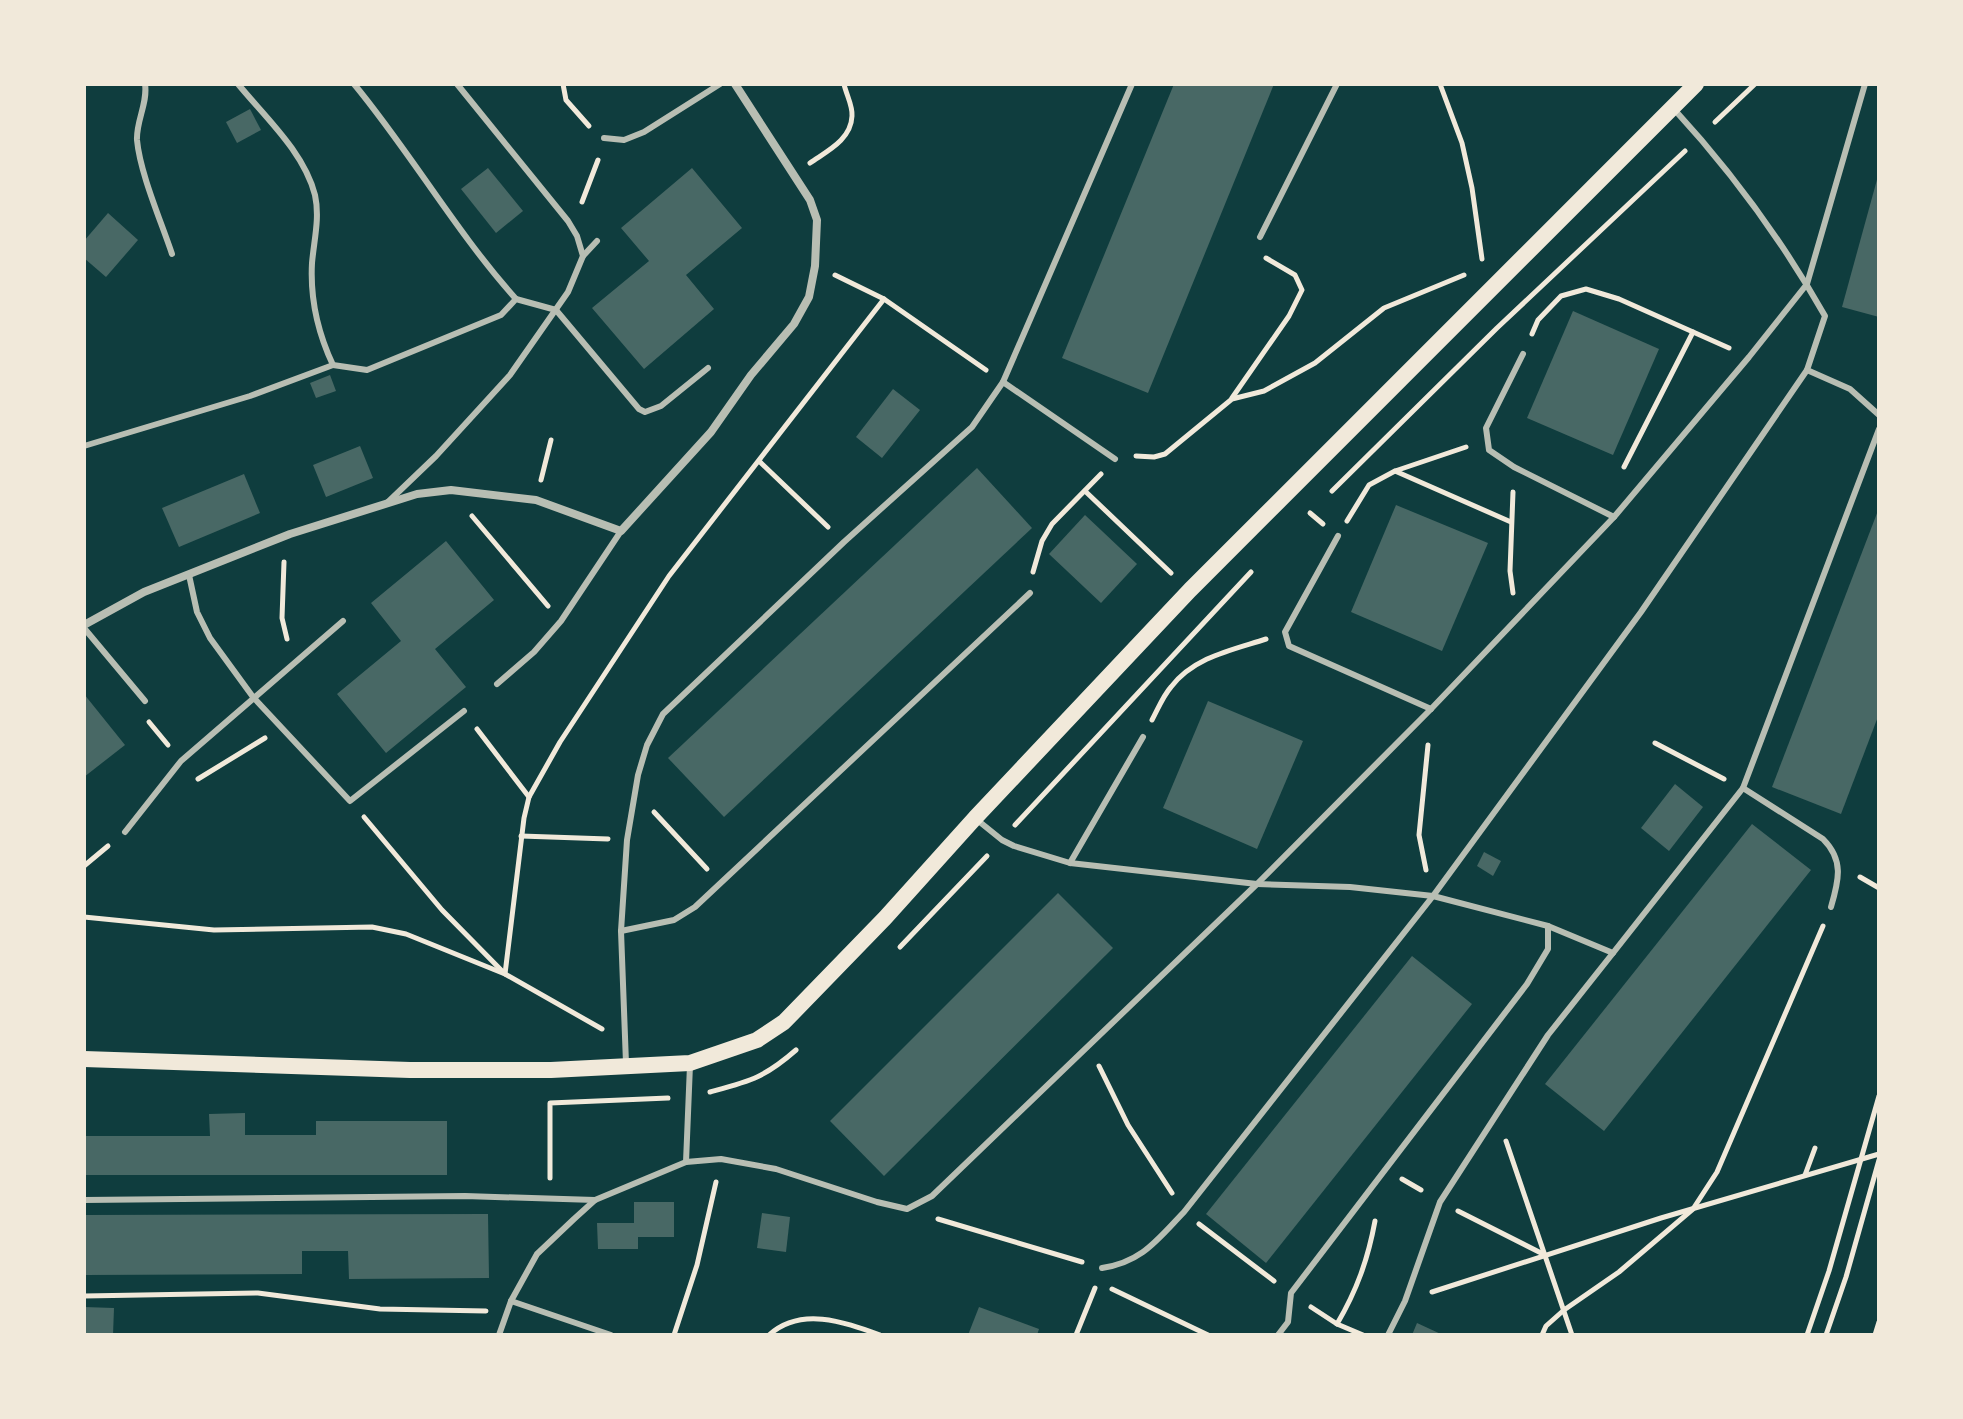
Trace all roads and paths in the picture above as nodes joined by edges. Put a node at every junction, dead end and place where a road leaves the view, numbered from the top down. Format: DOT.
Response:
graph roads {
  1 [pos="145,84"];
  2 [pos="238,84"];
  3 [pos="354,84"];
  4 [pos="457,84"];
  5 [pos="563,84"];
  6 [pos="720,84"];
  7 [pos="735,84"];
  8 [pos="844,84"];
  9 [pos="1132,84"];
  10 [pos="1337,84"];
  11 [pos="1440,84"];
  12 [pos="1696,84"];
  13 [pos="1755,84"];
  14 [pos="1865,84"];
  15 [pos="1673,108"];
  16 [pos="1700,137"];
  17 [pos="604,138"];
  18 [pos="792,174"];
  19 [pos="589,188"];
  20 [pos="1260,237"];
  21 [pos="597,241"];
  22 [pos="172,254"];
  23 [pos="583,256"];
  24 [pos="1494,257"];
  25 [pos="815,266"];
  26 [pos="1469,273"];
  27 [pos="1807,284"];
  28 [pos="516,299"];
  29 [pos="884,299"];
  30 [pos="556,310"];
  31 [pos="1693,332"];
  32 [pos="1523,354"];
  33 [pos="1749,357"];
  34 [pos="333,365"];
  35 [pos="708,368"];
  36 [pos="1807,370"];
  37 [pos="1003,382"];
  38 [pos="1232,399"];
  39 [pos="1879,415"];
  40 [pos="1879,429"];
  41 [pos="551,440"];
  42 [pos="1486,440"];
  43 [pos="84,446"];
  44 [pos="1115,459"];
  45 [pos="759,461"];
  46 [pos="1514,467"];
  47 [pos="1623,469"];
  48 [pos="1395,471"];
  49 [pos="451,490"];
  50 [pos="1085,491"];
  51 [pos="536,500"];
  52 [pos="388,502"];
  53 [pos="1321,502"];
  54 [pos="1310,513"];
  55 [pos="1614,517"];
  56 [pos="1301,522"];
  57 [pos="1511,522"];
  58 [pos="621,531"];
  59 [pos="290,534"];
  60 [pos="1338,536"];
  61 [pos="844,542"];
  62 [pos="1262,562"];
  63 [pos="189,575"];
  64 [pos="1190,590"];
  65 [pos="1030,593"];
  66 [pos="1522,612"];
  67 [pos="343,621"];
  68 [pos="561,621"];
  69 [pos="84,627"];
  70 [pos="1285,632"];
  71 [pos="293,664"];
  72 [pos="497,684"];
  73 [pos="253,697"];
  74 [pos="145,701"];
  75 [pos="1431,709"];
  76 [pos="464,711"];
  77 [pos="282,728"];
  78 [pos="1143,737"];
  79 [pos="1655,743"];
  80 [pos="181,761"];
  81 [pos="1743,788"];
  82 [pos="635,791"];
  83 [pos="153,796"];
  84 [pos="529,797"];
  85 [pos="350,801"];
  86 [pos="975,818"];
  87 [pos="125,832"];
  88 [pos="521,836"];
  89 [pos="627,840"];
  90 [pos="1002,840"];
  91 [pos="1070,863"];
  92 [pos="84,866"];
  93 [pos="1257,884"];
  94 [pos="721,885"];
  95 [pos="1433,896"];
  96 [pos="1831,907"];
  97 [pos="84,917"];
  98 [pos="1548,926"];
  99 [pos="621,931"];
  100 [pos="1613,953"];
  101 [pos="505,974"];
  102 [pos="623,1041"];
  103 [pos="1091,1041"];
  104 [pos="84,1059"];
  105 [pos="690,1063"];
  106 [pos="626,1065"];
  107 [pos="1879,1096"];
  108 [pos="689,1097"];
  109 [pos="1496,1114"];
  110 [pos="1815,1148"];
  111 [pos="1879,1157"];
  112 [pos="721,1159"];
  113 [pos="1861,1159"];
  114 [pos="686,1162"];
  115 [pos="1384,1168"];
  116 [pos="1804,1176"];
  117 [pos="550,1198"];
  118 [pos="84,1200"];
  119 [pos="595,1200"];
  120 [pos="1440,1202"];
  121 [pos="907,1209"];
  122 [pos="1693,1209"];
  123 [pos="1184,1212"];
  124 [pos="1546,1256"];
  125 [pos="1242,1258"];
  126 [pos="1367,1263"];
  127 [pos="1102,1268"];
  128 [pos="1098,1282"];
  129 [pos="84,1296"];
  130 [pos="511,1301"];
  131 [pos="1405,1301"];
  132 [pos="1564,1310"];
  133 [pos="507,1311"];
  134 [pos="1879,1322"];
  135 [pos="499,1335"];
  136 [pos="611,1335"];
  137 [pos="674,1335"];
  138 [pos="769,1335"];
  139 [pos="880,1335"];
  140 [pos="1076,1335"];
  141 [pos="1208,1335"];
  142 [pos="1278,1335"];
  143 [pos="1363,1335"];
  144 [pos="1388,1335"];
  145 [pos="1542,1335"];
  146 [pos="1572,1335"];
  147 [pos="1807,1335"];
  148 [pos="1826,1335"];
  149 [pos="1875,1335"];
  1 -- 22 [label="lane"];
  2 -- 34 [label="lane"];
  3 -- 28 [label="lane"];
  4 -- 23 [label="lane"];
  5 -- 17 [label="path"];
  6 -- 17 [label="lane"];
  7 -- 18 [label="street"];
  8 -- 18 [label="path"];
  9 -- 37 [label="lane"];
  10 -- 20 [label="lane"];
  11 -- 24 [label="path"];
  12 -- 15 [label="main road"];
  13 -- 16 [label="path"];
  14 -- 27 [label="lane"];
  15 -- 16 [label="lane"];
  15 -- 64 [label="main road"];
  16 -- 27 [label="lane"];
  16 -- 53 [label="path"];
  17 -- 19 [label="path"];
  18 -- 25 [label="street"];
  20 -- 38 [label="path"];
  21 -- 23 [label="lane"];
  23 -- 30 [label="lane"];
  25 -- 29 [label="path"];
  25 -- 58 [label="street"];
  26 -- 38 [label="path"];
  27 -- 33 [label="lane"];
  27 -- 36 [label="lane"];
  28 -- 30 [label="lane"];
  28 -- 34 [label="lane"];
  29 -- 37 [label="path"];
  29 -- 45 [label="path"];
  30 -- 35 [label="lane"];
  30 -- 52 [label="lane"];
  31 -- 32 [label="path"];
  31 -- 33 [label="path"];
  31 -- 47 [label="path"];
  32 -- 42 [label="lane"];
  33 -- 55 [label="lane"];
  34 -- 43 [label="lane"];
  36 -- 39 [label="lane"];
  36 -- 95 [label="lane"];
  37 -- 44 [label="lane"];
  37 -- 61 [label="lane"];
  38 -- 44 [label="path"];
  40 -- 81 [label="lane"];
  41 -- 51 [label="path"];
  42 -- 46 [label="lane"];
  42 -- 48 [label="path"];
  44 -- 50 [label="path"];
  45 -- 61 [label="path"];
  45 -- 84 [label="path"];
  46 -- 55 [label="lane"];
  46 -- 57 [label="path"];
  48 -- 57 [label="path"];
  48 -- 60 [label="path"];
  49 -- 51 [label="street"];
  49 -- 52 [label="street"];
  49 -- 68 [label="path"];
  50 -- 64 [label="path"];
  50 -- 65 [label="path"];
  51 -- 58 [label="street"];
  52 -- 59 [label="street"];
  54 -- 56 [label="path"];
  55 -- 66 [label="lane"];
  57 -- 66 [label="path"];
  58 -- 68 [label="lane"];
  59 -- 63 [label="street"];
  59 -- 71 [label="path"];
  60 -- 70 [label="lane"];
  61 -- 82 [label="lane"];
  62 -- 90 [label="path"];
  63 -- 69 [label="street"];
  63 -- 73 [label="lane"];
  64 -- 86 [label="main road"];
  65 -- 94 [label="lane"];
  66 -- 75 [label="lane"];
  67 -- 71 [label="lane"];
  68 -- 72 [label="lane"];
  69 -- 74 [label="lane"];
  70 -- 75 [label="lane"];
  70 -- 78 [label="path"];
  71 -- 73 [label="lane"];
  73 -- 77 [label="lane"];
  73 -- 80 [label="lane"];
  74 -- 80 [label="path"];
  75 -- 93 [label="lane"];
  75 -- 95 [label="path"];
  76 -- 84 [label="path"];
  76 -- 85 [label="lane"];
  77 -- 83 [label="path"];
  77 -- 85 [label="lane"];
  78 -- 91 [label="lane"];
  79 -- 81 [label="path"];
  80 -- 83 [label="lane"];
  81 -- 96 [label="lane"];
  81 -- 100 [label="lane"];
  82 -- 89 [label="lane"];
  82 -- 94 [label="path"];
  83 -- 87 [label="lane"];
  84 -- 88 [label="path"];
  85 -- 101 [label="path"];
  86 -- 90 [label="lane"];
  86 -- 105 [label="main road"];
  87 -- 92 [label="path"];
  88 -- 89 [label="path"];
  88 -- 101 [label="path"];
  89 -- 99 [label="lane"];
  90 -- 91 [label="lane"];
  91 -- 93 [label="lane"];
  93 -- 95 [label="lane"];
  93 -- 103 [label="lane"];
  94 -- 99 [label="lane"];
  95 -- 98 [label="lane"];
  95 -- 123 [label="lane"];
  96 -- 122 [label="path"];
  97 -- 101 [label="path"];
  98 -- 100 [label="lane"];
  98 -- 115 [label="lane"];
  99 -- 102 [label="lane"];
  100 -- 109 [label="lane"];
  101 -- 102 [label="path"];
  102 -- 106 [label="lane"];
  103 -- 121 [label="lane"];
  103 -- 123 [label="path"];
  104 -- 106 [label="main road"];
  105 -- 106 [label="main road"];
  105 -- 108 [label="lane"];
  107 -- 113 [label="path"];
  108 -- 114 [label="lane"];
  108 -- 117 [label="path"];
  109 -- 120 [label="lane"];
  109 -- 124 [label="path"];
  110 -- 116 [label="path"];
  111 -- 113 [label="path"];
  111 -- 148 [label="path"];
  112 -- 114 [label="lane"];
  112 -- 121 [label="lane"];
  112 -- 137 [label="path"];
  113 -- 116 [label="path"];
  113 -- 147 [label="path"];
  114 -- 119 [label="lane"];
  115 -- 120 [label="path"];
  115 -- 142 [label="lane"];
  116 -- 122 [label="path"];
  117 -- 118 [label="lane"];
  117 -- 119 [label="lane"];
  119 -- 130 [label="lane"];
  120 -- 124 [label="path"];
  120 -- 131 [label="lane"];
  121 -- 127 [label="path"];
  122 -- 124 [label="path"];
  122 -- 132 [label="path"];
  123 -- 125 [label="path"];
  123 -- 127 [label="lane"];
  124 -- 131 [label="path"];
  124 -- 132 [label="path"];
  126 -- 143 [label="path"];
  127 -- 128 [label="path"];
  128 -- 140 [label="path"];
  128 -- 141 [label="path"];
  129 -- 133 [label="path"];
  130 -- 133 [label="lane"];
  130 -- 136 [label="lane"];
  131 -- 144 [label="lane"];
  132 -- 145 [label="path"];
  132 -- 146 [label="path"];
  133 -- 135 [label="lane"];
  134 -- 149 [label="path"];
  138 -- 139 [label="path"];
}
